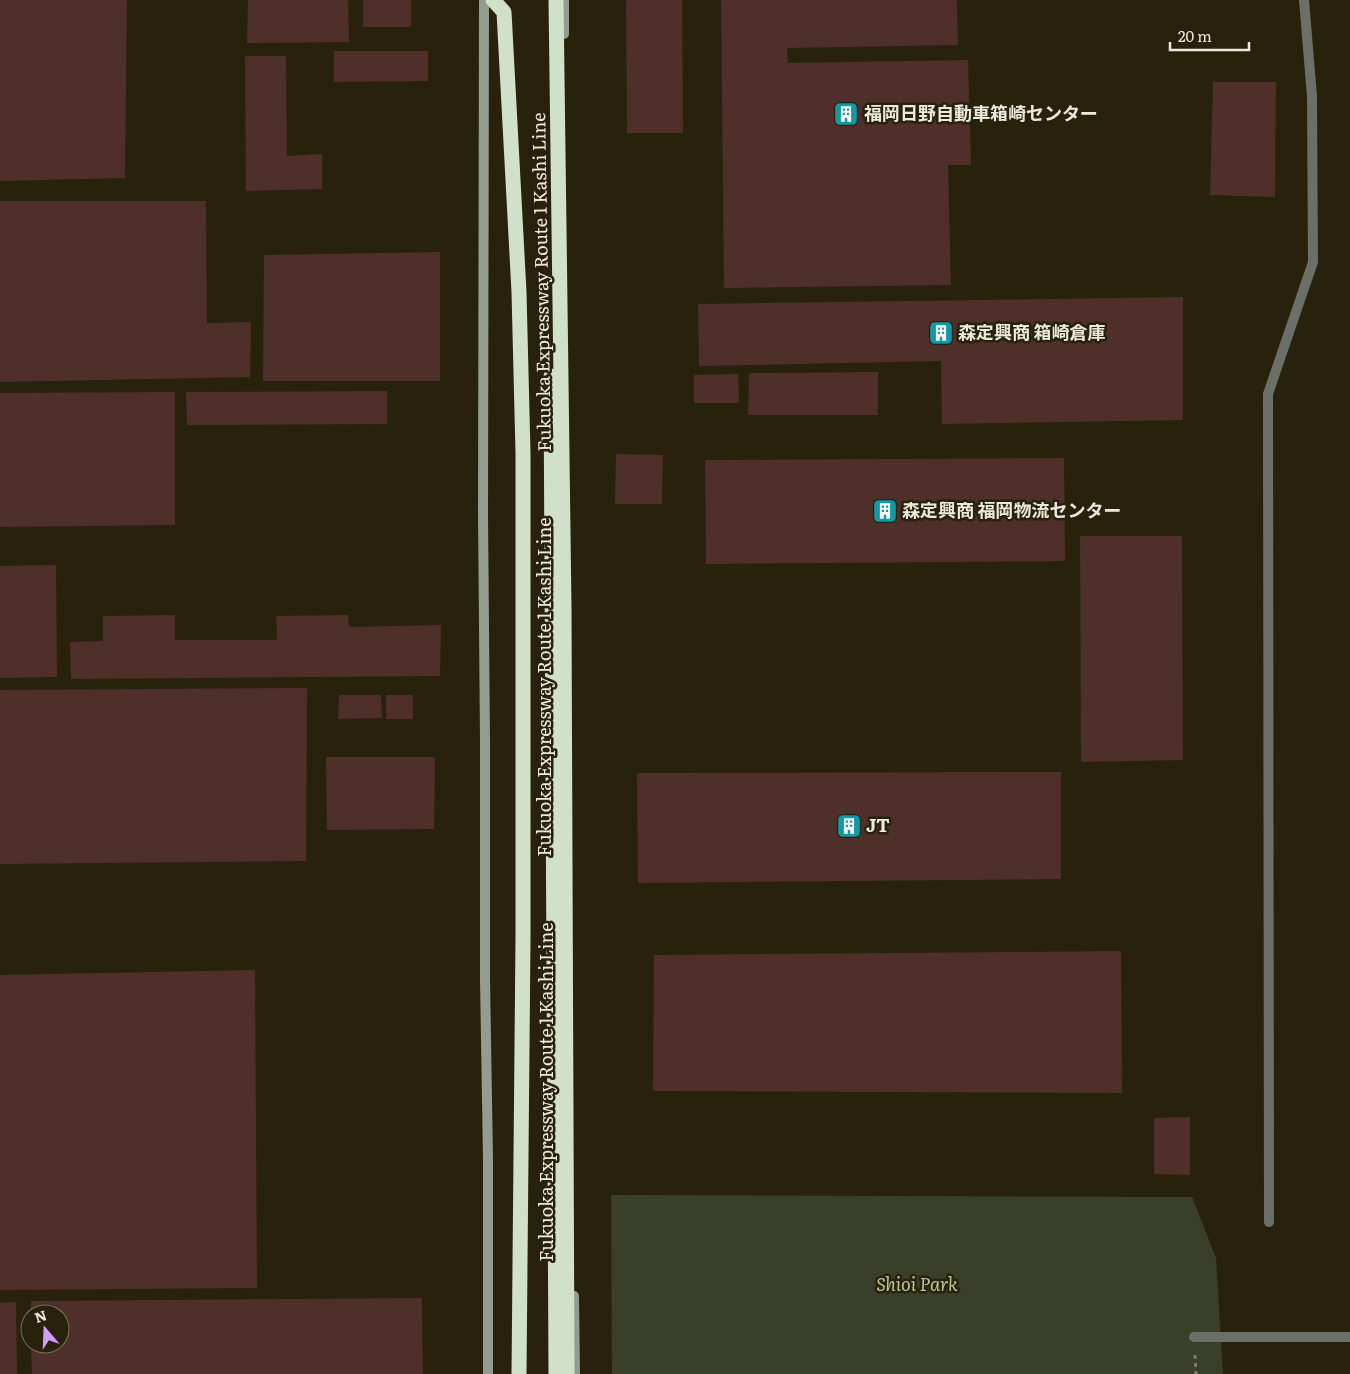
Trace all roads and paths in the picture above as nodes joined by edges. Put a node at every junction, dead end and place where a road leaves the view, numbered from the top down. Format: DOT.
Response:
graph roads {
  1 [pos="484,0"];
  2 [pos="493,0"];
  3 [pos="546,0"];
  4 [pos="556,0"];
  5 [pos="564,0"];
  6 [pos="1304,0"];
  7 [pos="1269,1222"];
  8 [pos="1194,1337"];
  9 [pos="1350,1337"];
  10 [pos="488,1374"];
  11 [pos="519,1374"];
  12 [pos="556,1374"];
  13 [pos="567,1374"];
  14 [pos="575,1374"];
  1 -- 10 [label="street"];
  2 -- 11 [label="highway"];
  3 -- 12 [label="highway, Fukuoka Expressway Route 1 Kashi Line"];
  4 -- 13 [label="highway, Fukuoka Expressway Route 1 Kashi Line"];
  5 -- 14 [label="street"];
  6 -- 7 [label="street"];
  8 -- 9 [label="street"];
}
